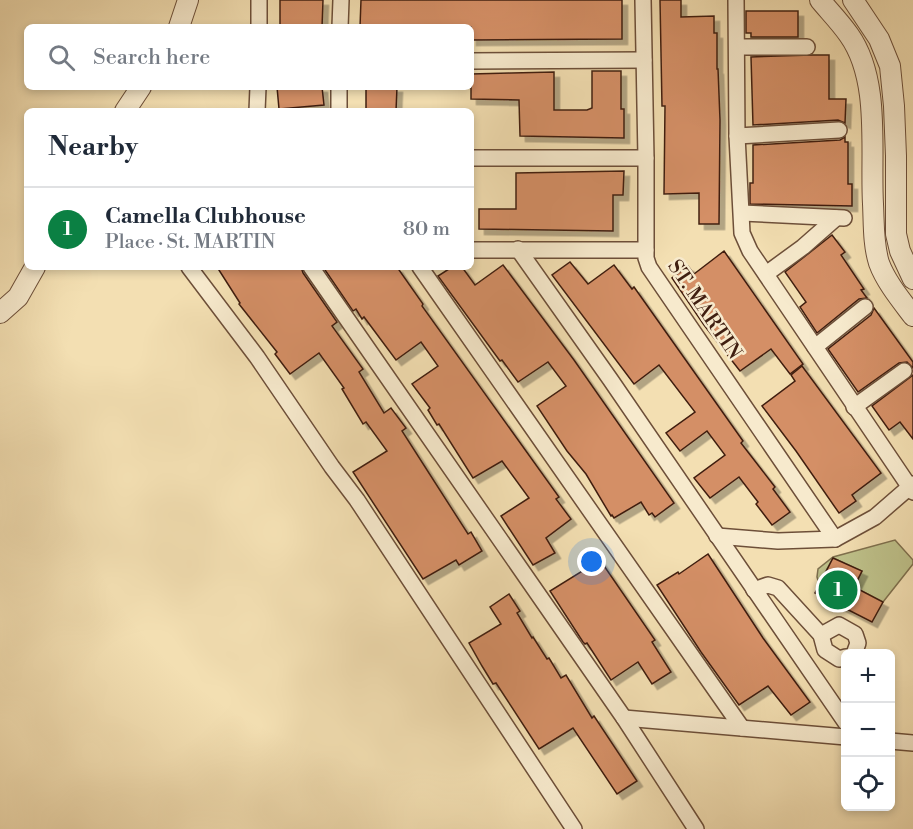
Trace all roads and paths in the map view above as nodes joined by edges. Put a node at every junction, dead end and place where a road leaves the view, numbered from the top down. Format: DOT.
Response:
graph roads {
  1 [pos="188,0"];
  2 [pos="260,0"];
  3 [pos="341,0"];
  4 [pos="643,0"];
  5 [pos="736,0"];
  6 [pos="820,0"];
  7 [pos="853,0"];
  8 [pos="180,24"];
  9 [pos="259,24"];
  10 [pos="340,24"];
  11 [pos="737,47"];
  12 [pos="807,47"];
  13 [pos="644,60"];
  14 [pos="474,61"];
  15 [pos="139,90"];
  16 [pos="258,90"];
  17 [pos="339,90"];
  18 [pos="127,108"];
  19 [pos="257,108"];
  20 [pos="339,108"];
  21 [pos="839,130"];
  22 [pos="737,136"];
  23 [pos="474,158"];
  24 [pos="646,158"];
  25 [pos="742,213"];
  26 [pos="518,249"];
  27 [pos="474,250"];
  28 [pos="646,250"];
  29 [pos="33,270"];
  30 [pos="191,270"];
  31 [pos="313,270"];
  32 [pos="422,270"];
  33 [pos="766,274"];
  34 [pos="913,279"];
  35 [pos="865,307"];
  36 [pos="0,313"];
  37 [pos="913,316"];
  38 [pos="815,347"];
  39 [pos="904,371"];
  40 [pos="854,407"];
  41 [pos="912,487"];
  42 [pos="717,536"];
  43 [pos="835,539"];
  44 [pos="754,590"];
  45 [pos="821,635"];
  46 [pos="856,649"];
  47 [pos="841,658"];
  48 [pos="841,716"];
  49 [pos="624,718"];
  50 [pos="742,728"];
  51 [pos="841,737"];
  52 [pos="895,741"];
  53 [pos="913,743"];
  54 [pos="574,829"];
  55 [pos="696,829"];
  1 -- 8 [label="street"];
  2 -- 9 [label="street"];
  3 -- 10 [label="street"];
  4 -- 13 [label="street, ST. MARTIN"];
  5 -- 11 [label="street"];
  6 -- 37 [label="street"];
  7 -- 34 [label="street"];
  11 -- 12 [label="street"];
  11 -- 22 [label="street"];
  13 -- 14 [label="street"];
  13 -- 24 [label="street, ST. MARTIN"];
  15 -- 18 [label="street"];
  16 -- 19 [label="street"];
  17 -- 20 [label="street"];
  21 -- 22 [label="street"];
  22 -- 25 [label="street"];
  23 -- 24 [label="street"];
  24 -- 28 [label="street, ST. MARTIN"];
  25 -- 33 [label="street"];
  25 -- 33 [label="street"];
  26 -- 27 [label="street"];
  26 -- 28 [label="street"];
  26 -- 42 [label="street"];
  28 -- 43 [label="street, ST. MARTIN"];
  29 -- 36 [label="street"];
  30 -- 54 [label="street"];
  31 -- 49 [label="street"];
  32 -- 50 [label="street"];
  33 -- 38 [label="street"];
  35 -- 38 [label="street"];
  38 -- 40 [label="street"];
  39 -- 40 [label="street"];
  40 -- 41 [label="street"];
  41 -- 43 [label="street"];
  42 -- 43 [label="street"];
  42 -- 44 [label="street"];
  44 -- 45 [label="street"];
  44 -- 48 [label="street"];
  45 -- 46 [label="street"];
  45 -- 47 [label="street"];
  49 -- 50 [label="street"];
  49 -- 55 [label="street"];
  50 -- 51 [label="street"];
  52 -- 53 [label="street"];
}
